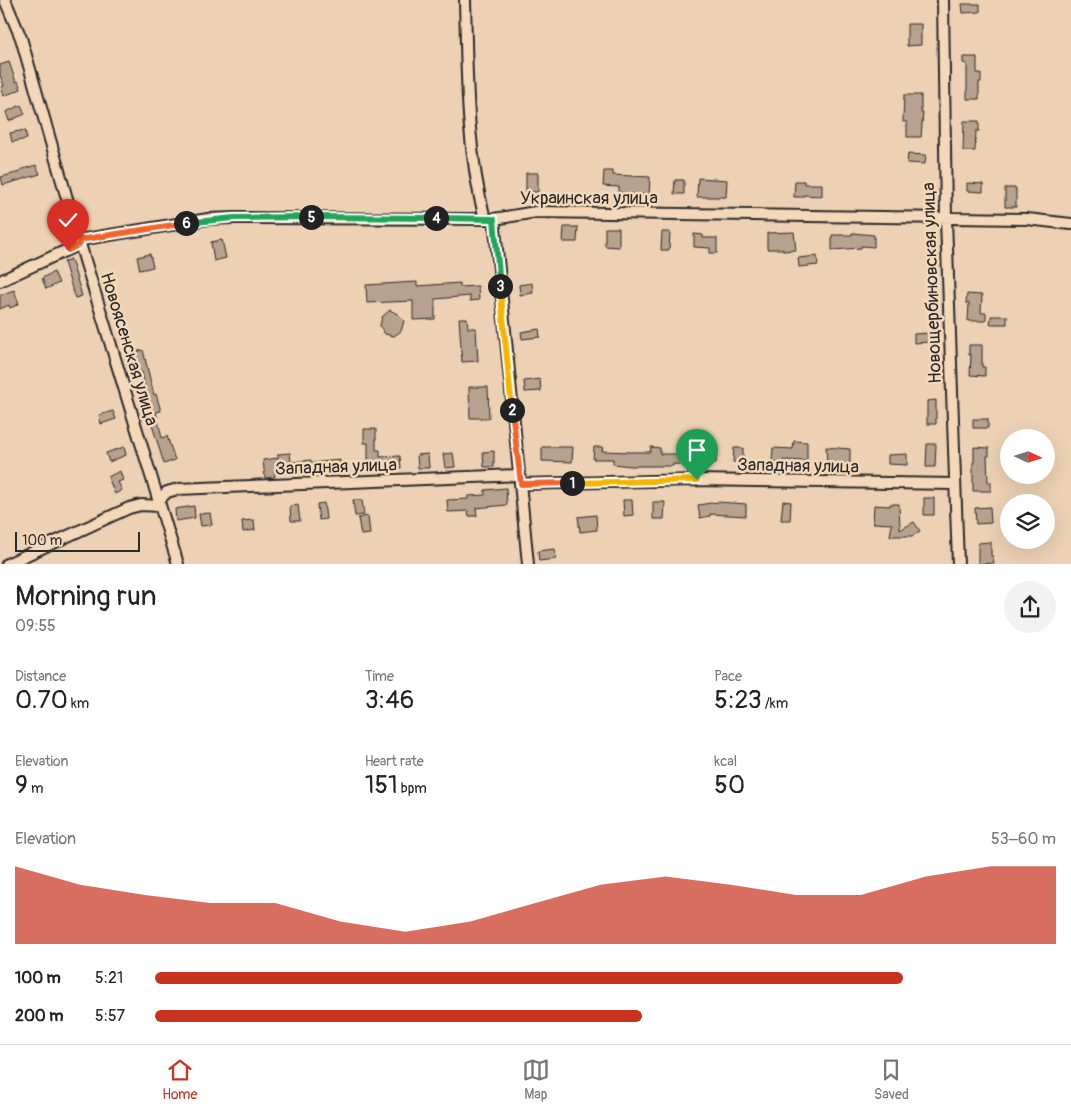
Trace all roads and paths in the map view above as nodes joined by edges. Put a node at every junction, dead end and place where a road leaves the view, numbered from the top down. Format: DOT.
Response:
graph roads {
  1 [pos="5,0"];
  2 [pos="465,0"];
  3 [pos="943,0"];
  4 [pos="489,219"];
  5 [pos="946,219"];
  6 [pos="1071,224"];
  7 [pos="80,242"];
  8 [pos="0,281"];
  9 [pos="520,479"];
  10 [pos="955,484"];
  11 [pos="160,503"];
  12 [pos="7,564"];
  13 [pos="178,564"];
  14 [pos="528,564"];
  15 [pos="958,564"];
  1 -- 7 [label="street, Новоясенская улица"];
  2 -- 4 [label="street"];
  3 -- 5 [label="street, Новощербиновская улица"];
  4 -- 5 [label="street, Украинская улица"];
  4 -- 7 [label="street, Украинская улица"];
  4 -- 9 [label="street"];
  5 -- 6 [label="street, Украинская улица"];
  5 -- 10 [label="street, Новощербиновская улица"];
  7 -- 8 [label="street, Украинская улица"];
  7 -- 11 [label="street, Новоясенская улица"];
  9 -- 10 [label="street, Западная улица"];
  9 -- 11 [label="street, Западная улица"];
  9 -- 14 [label="street"];
  10 -- 15 [label="street, Новощербиновская улица"];
  11 -- 12 [label="street, Западная улица"];
  11 -- 13 [label="street, Новоясенская улица"];
}
